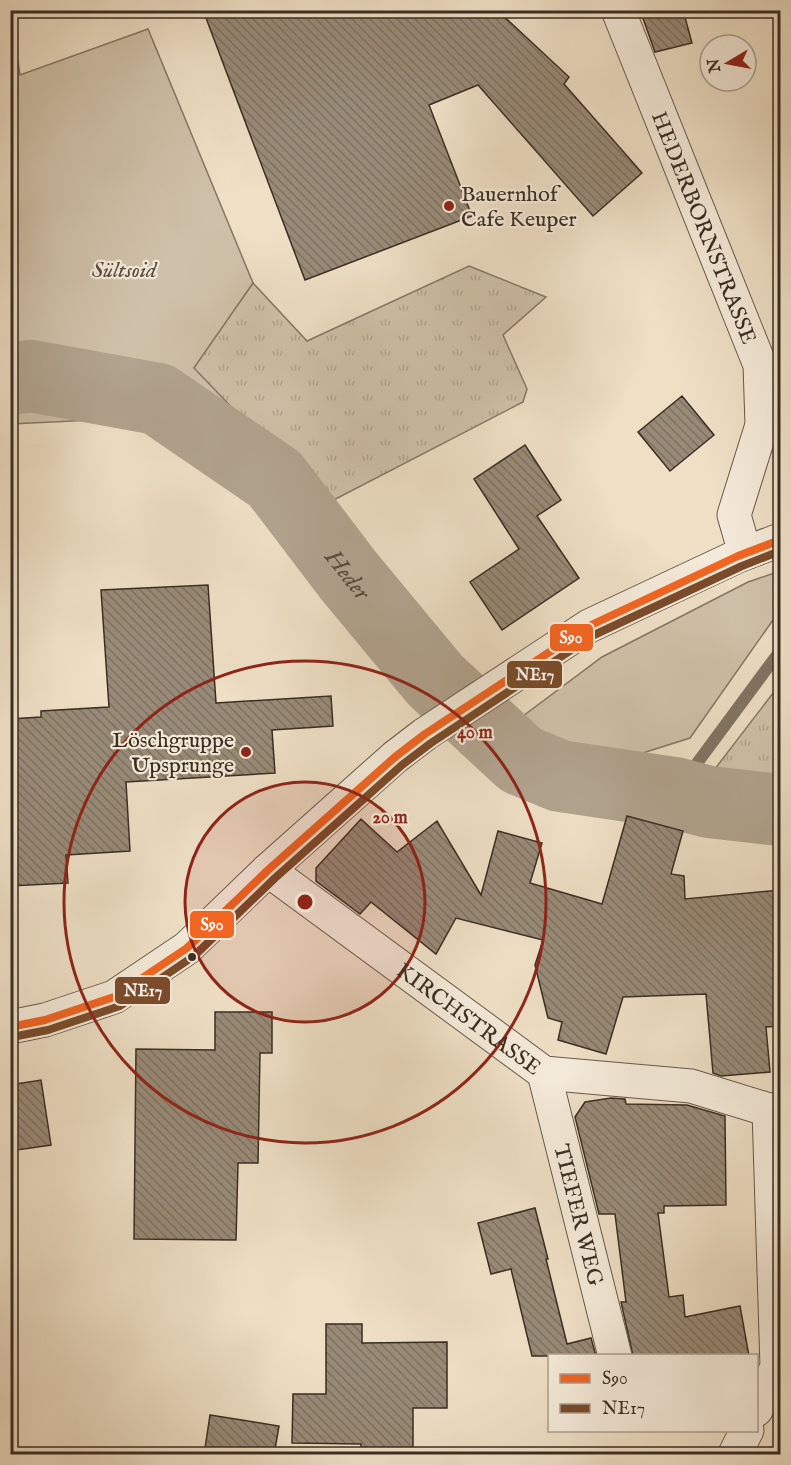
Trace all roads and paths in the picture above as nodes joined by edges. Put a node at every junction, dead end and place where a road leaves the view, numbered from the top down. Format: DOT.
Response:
graph roads {
  1 [pos="618,10"];
  2 [pos="780,540"];
  3 [pos="745,553"];
  4 [pos="268,870"];
  5 [pos="10,1027"];
  6 [pos="544,1073"];
  7 [pos="775,1110"];
  8 [pos="614,1354"];
  9 [pos="779,1367"];
  10 [pos="758,1406"];
  11 [pos="746,1432"];
  12 [pos="735,1455"];
  1 -- 3 [label="street, HEDERBORNSTRASSE"];
  2 -- 3 [label="street"];
  3 -- 4 [label="street"];
  4 -- 5 [label="street"];
  4 -- 6 [label="street, KIRCHSTRASSE"];
  6 -- 7 [label="street, KIRCHSTRASSE"];
  6 -- 8 [label="street, TIEFER WEG"];
  7 -- 9 [label="street, KIRCHSTRASSE"];
  9 -- 10 [label="street, KIRCHSTRASSE"];
  11 -- 12 [label="street"];
}
